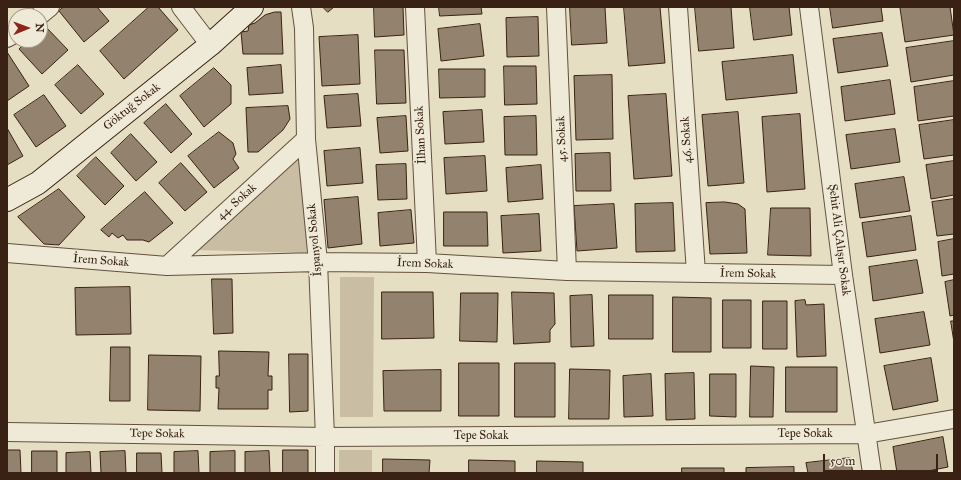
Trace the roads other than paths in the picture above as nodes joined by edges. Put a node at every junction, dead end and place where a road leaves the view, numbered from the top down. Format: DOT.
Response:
graph roads {
  1 [pos="181,7"];
  2 [pos="252,7"];
  3 [pos="301,7"];
  4 [pos="415,7"];
  5 [pos="556,7"];
  6 [pos="678,7"];
  7 [pos="809,7"];
  8 [pos="210,45"];
  9 [pos="306,139"];
  10 [pos="7,200"];
  11 [pos="7,253"];
  12 [pos="318,262"];
  13 [pos="427,263"];
  14 [pos="167,266"];
  15 [pos="567,271"];
  16 [pos="696,273"];
  17 [pos="843,275"];
  18 [pos="954,419"];
  19 [pos="7,432"];
  20 [pos="866,434"];
  21 [pos="325,437"];
  22 [pos="325,473"];
  23 [pos="872,473"];
  1 -- 8 [label="street"];
  2 -- 8 [label="street, Göktuğ Sokak"];
  3 -- 9 [label="street, İspanyol Sokak"];
  4 -- 13 [label="street, İlhan Sokak"];
  5 -- 15 [label="street, 45. Sokak"];
  6 -- 16 [label="street, 46. Sokak"];
  7 -- 17 [label="street, Şehit Ali ÇAlışır Sokak"];
  8 -- 10 [label="street, Göktuğ Sokak"];
  9 -- 12 [label="street, İspanyol Sokak"];
  9 -- 14 [label="street, 44. Sokak"];
  11 -- 14 [label="street, İrem Sokak"];
  12 -- 13 [label="street, İrem Sokak"];
  12 -- 14 [label="street, İrem Sokak"];
  12 -- 21 [label="street, İspanyol Sokak"];
  13 -- 15 [label="street, İrem Sokak"];
  15 -- 16 [label="street, İrem Sokak"];
  16 -- 17 [label="street, İrem Sokak"];
  17 -- 20 [label="street, Şehit Ali ÇAlışır Sokak"];
  18 -- 20 [label="street, Tepe Sokak"];
  19 -- 21 [label="street, Tepe Sokak"];
  20 -- 21 [label="street, Tepe Sokak"];
  20 -- 23 [label="street, Şehit Ali ÇAlışır Sokak"];
  21 -- 22 [label="street, İspanyol Sokak"];
}
